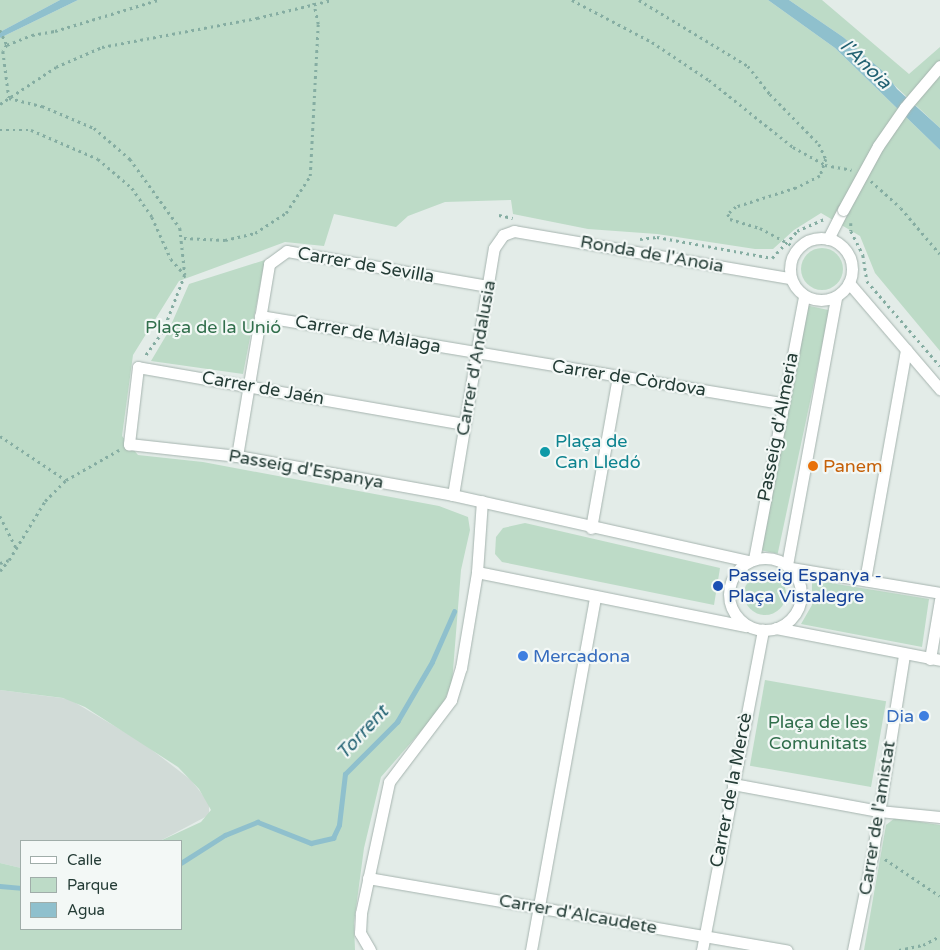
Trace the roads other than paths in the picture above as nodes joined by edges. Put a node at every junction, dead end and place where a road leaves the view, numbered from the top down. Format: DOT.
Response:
graph roads {
  1 [pos="940,66"];
  2 [pos="514,231"];
  3 [pos="828,239"];
  4 [pos="790,278"];
  5 [pos="848,283"];
  6 [pos="488,286"];
  7 [pos="804,296"];
  8 [pos="836,297"];
  9 [pos="260,316"];
  10 [pos="906,350"];
  11 [pos="477,353"];
  12 [pos="618,376"];
  13 [pos="249,385"];
  14 [pos="940,390"];
  15 [pos="782,403"];
  16 [pos="464,424"];
  17 [pos="129,444"];
  18 [pos="237,456"];
  19 [pos="453,495"];
  20 [pos="482,501"];
  21 [pos="591,528"];
  22 [pos="751,560"];
  23 [pos="789,566"];
  24 [pos="477,572"];
  25 [pos="865,580"];
  26 [pos="940,593"];
  27 [pos="595,597"];
  28 [pos="940,600"];
  29 [pos="746,626"];
  30 [pos="776,628"];
  31 [pos="763,630"];
  32 [pos="904,655"];
  33 [pos="935,660"];
  34 [pos="733,784"];
  35 [pos="879,810"];
  36 [pos="940,817"];
  37 [pos="368,878"];
  38 [pos="538,906"];
  39 [pos="705,936"];
  40 [pos="370,950"];
  41 [pos="531,950"];
  42 [pos="702,950"];
  43 [pos="787,950"];
  44 [pos="853,950"];
  1 -- 3 [label="street, bridge"];
  2 -- 4 [label="street, Ronda de l'Anoia"];
  2 -- 6 [label="street, Carrer d'Andalusia"];
  3 -- 4 [label="street"];
  3 -- 5 [label="street"];
  4 -- 7 [label="street"];
  5 -- 8 [label="street"];
  5 -- 10 [label="street"];
  6 -- 9 [label="street, Carrer de Sevilla"];
  6 -- 11 [label="street, Carrer d'Andalusia"];
  7 -- 8 [label="street"];
  7 -- 15 [label="street, Passeig d'Almeria"];
  8 -- 23 [label="street, Passeig d'Almeria"];
  9 -- 11 [label="street, Carrer de Màlaga"];
  9 -- 13 [label="street, Carrer de Sevilla"];
  10 -- 14 [label="street"];
  10 -- 25 [label="street"];
  11 -- 12 [label="street, Carrer de Còrdova"];
  11 -- 16 [label="street, Carrer d'Andalusia"];
  12 -- 15 [label="street, Carrer de Còrdova"];
  12 -- 21 [label="street"];
  13 -- 16 [label="street, Carrer de Jaén"];
  13 -- 17 [label="street, Carrer de Jaén"];
  13 -- 18 [label="street, Carrer de Sevilla"];
  15 -- 22 [label="street, Passeig d'Almeria"];
  16 -- 19 [label="street, Carrer d'Andalusia"];
  17 -- 18 [label="street, Passeig d'Espanya"];
  18 -- 19 [label="street, Passeig d'Espanya"];
  19 -- 20 [label="street, Passeig d'Espanya"];
  20 -- 21 [label="street, Passeig d'Espanya"];
  20 -- 24 [label="street"];
  21 -- 22 [label="street, Passeig d'Espanya"];
  22 -- 23 [label="street, Passeig d'Espanya"];
  22 -- 29 [label="street"];
  23 -- 25 [label="street, Passeig d'Espanya"];
  23 -- 30 [label="street"];
  24 -- 27 [label="street"];
  24 -- 37 [label="street"];
  25 -- 26 [label="street, Passeig d'Espanya"];
  27 -- 29 [label="street"];
  27 -- 38 [label="street"];
  28 -- 33 [label="street"];
  29 -- 31 [label="street"];
  30 -- 31 [label="street"];
  30 -- 32 [label="street"];
  31 -- 34 [label="street, Carrer de la Mercè"];
  32 -- 33 [label="street"];
  32 -- 35 [label="street, Carrer de l'amistat"];
  34 -- 35 [label="street"];
  34 -- 39 [label="street, Carrer de la Mercè"];
  35 -- 36 [label="street"];
  35 -- 44 [label="street, Carrer de l'amistat"];
  37 -- 38 [label="street, Carrer d'Alcaudete"];
  37 -- 40 [label="street"];
  38 -- 39 [label="street, Carrer d'Alcaudete"];
  38 -- 41 [label="street"];
  39 -- 42 [label="street, Carrer de la Mercè"];
  39 -- 43 [label="street, Carrer d'Alcaudete"];
}
